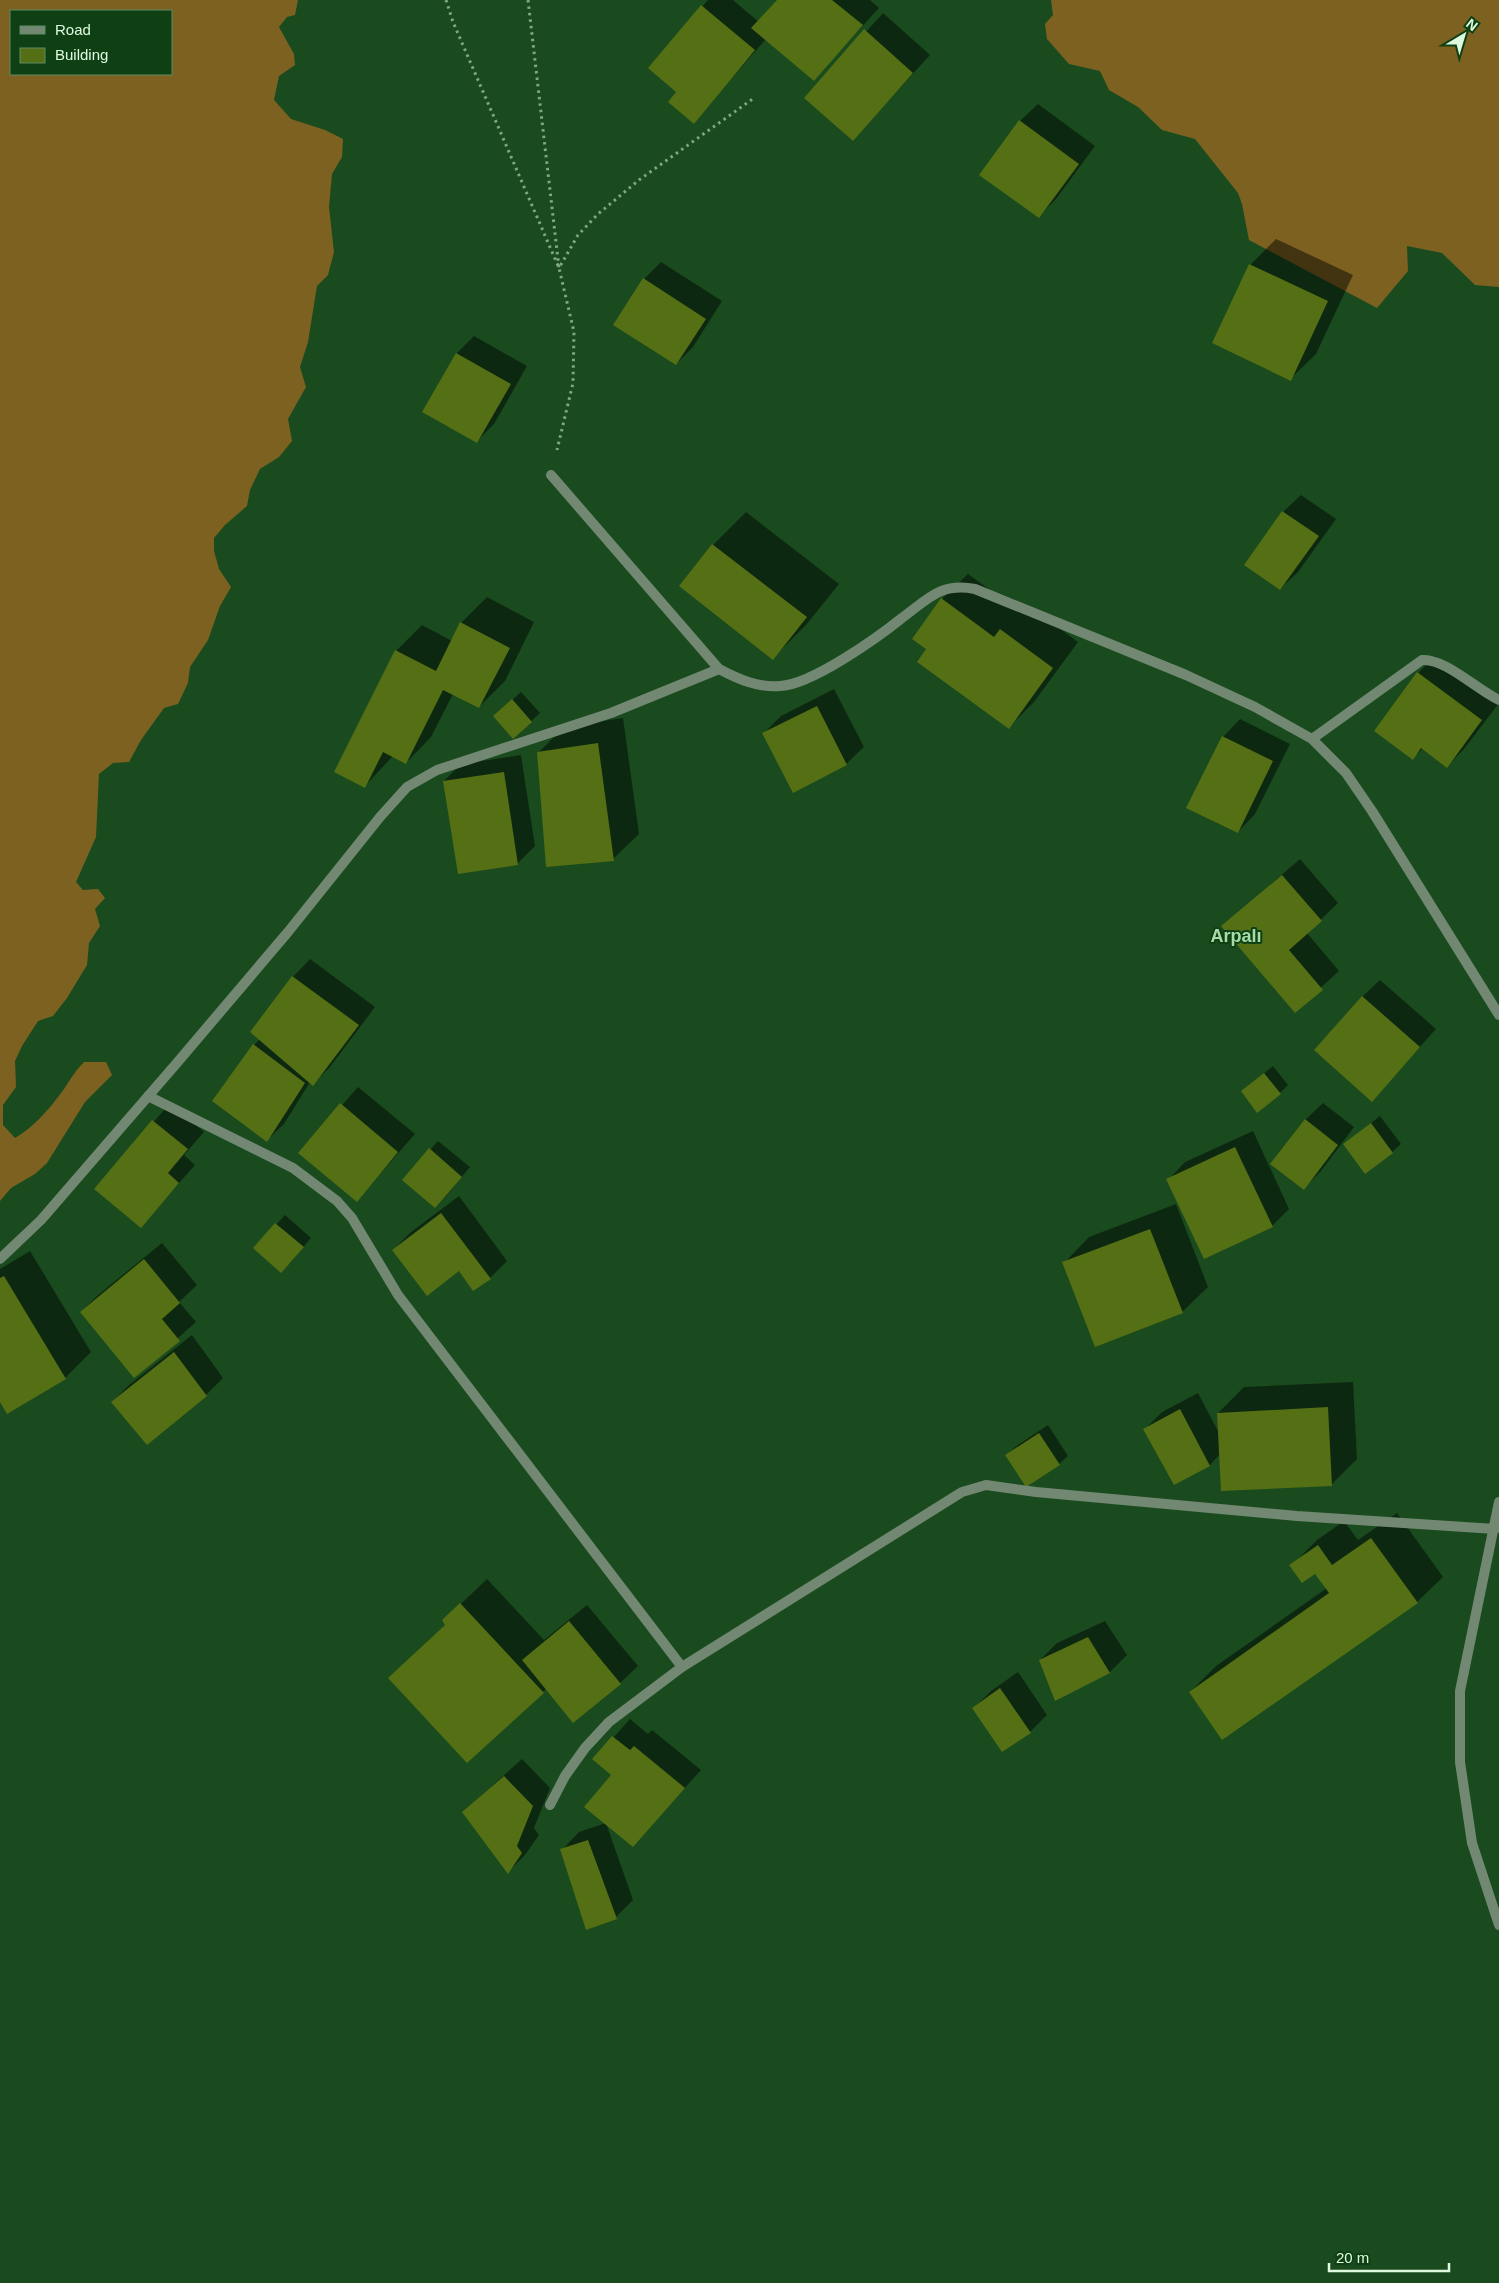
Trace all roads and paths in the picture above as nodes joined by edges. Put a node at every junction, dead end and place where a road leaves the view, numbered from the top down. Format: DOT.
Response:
graph roads {
  1 [pos="446,0"];
  2 [pos="528,0"];
  3 [pos="754,98"];
  4 [pos="559,268"];
  5 [pos="551,475"];
  6 [pos="719,669"];
  7 [pos="1499,700"];
  8 [pos="1312,739"];
  9 [pos="1499,1015"];
  10 [pos="148,1096"];
  11 [pos="0,1260"];
  12 [pos="1499,1502"];
  13 [pos="1495,1529"];
  14 [pos="682,1667"];
  15 [pos="550,1805"];
  16 [pos="1499,1925"];
  1 -- 4 [label="path"];
  2 -- 4 [label="path"];
  3 -- 4 [label="path"];
  4 -- 5 [label="path"];
  5 -- 6 [label="street"];
  6 -- 8 [label="street"];
  6 -- 10 [label="street"];
  7 -- 8 [label="street"];
  8 -- 9 [label="street"];
  10 -- 11 [label="street"];
  10 -- 14 [label="street"];
  12 -- 13 [label="street"];
  13 -- 14 [label="street"];
  13 -- 16 [label="street"];
  14 -- 15 [label="street"];
}
